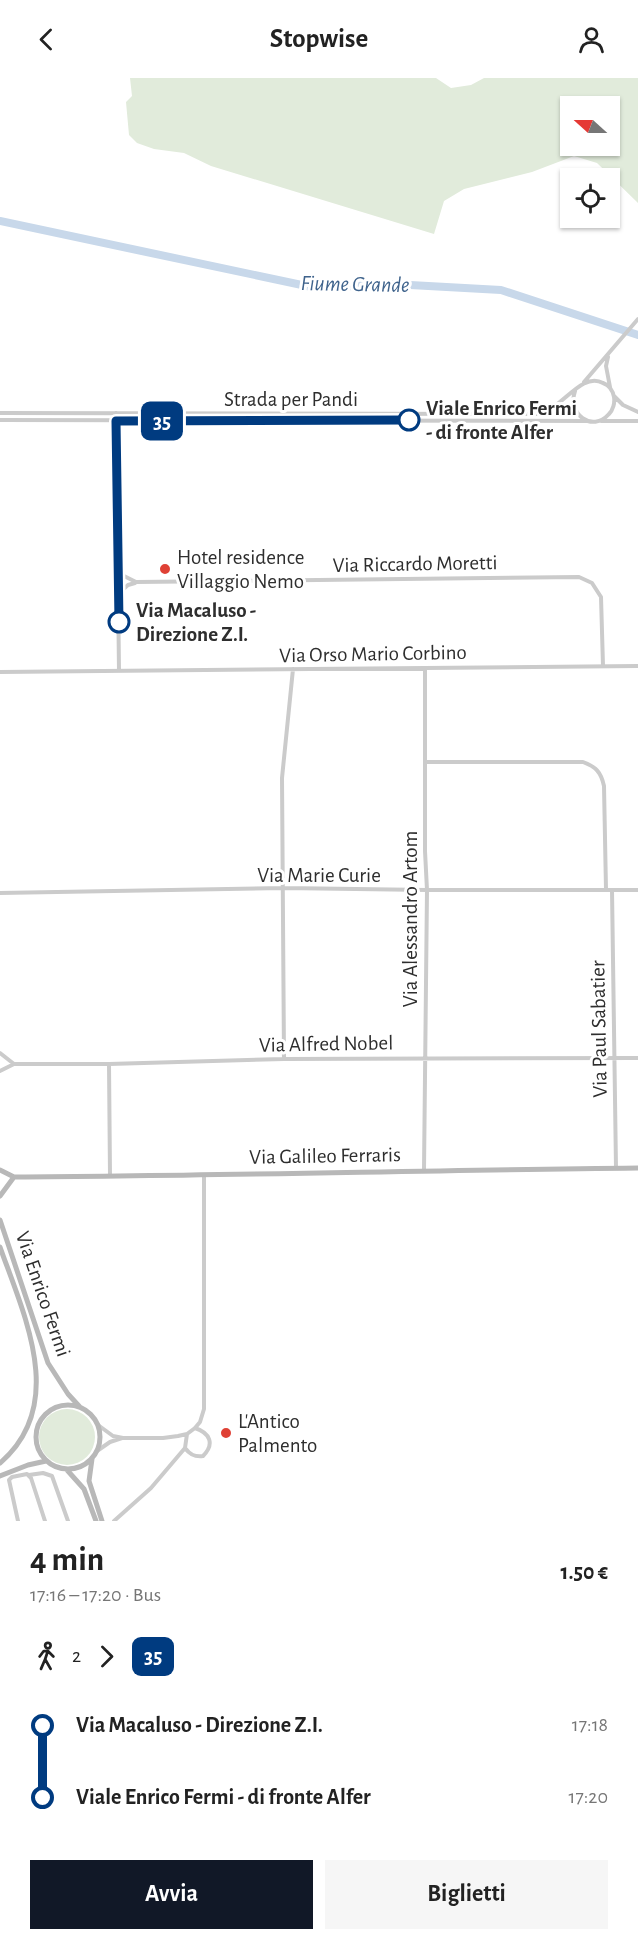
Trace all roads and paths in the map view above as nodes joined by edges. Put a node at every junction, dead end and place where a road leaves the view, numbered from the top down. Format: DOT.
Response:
graph roads {
  1 [pos="638,318"];
  2 [pos="611,350"];
  3 [pos="583,382"];
  4 [pos="612,390"];
  5 [pos="575,391"];
  6 [pos="614,396"];
  7 [pos="638,412"];
  8 [pos="0,413"];
  9 [pos="116,413"];
  10 [pos="0,420"];
  11 [pos="116,421"];
  12 [pos="638,421"];
  13 [pos="594,422"];
  14 [pos="118,573"];
  15 [pos="136,582"];
  16 [pos="119,594"];
  17 [pos="603,666"];
  18 [pos="638,666"];
  19 [pos="425,668"];
  20 [pos="293,669"];
  21 [pos="119,671"];
  22 [pos="0,672"];
  23 [pos="425,762"];
  24 [pos="284,888"];
  25 [pos="427,890"];
  26 [pos="606,890"];
  27 [pos="612,890"];
  28 [pos="638,890"];
  29 [pos="0,893"];
  30 [pos="0,1053"];
  31 [pos="425,1058"];
  32 [pos="638,1058"];
  33 [pos="284,1059"];
  34 [pos="615,1059"];
  35 [pos="14,1064"];
  36 [pos="110,1064"];
  37 [pos="0,1071"];
  38 [pos="616,1168"];
  39 [pos="638,1168"];
  40 [pos="0,1170"];
  41 [pos="424,1170"];
  42 [pos="111,1176"];
  43 [pos="204,1176"];
  44 [pos="14,1177"];
  45 [pos="0,1196"];
  46 [pos="0,1220"];
  47 [pos="0,1247"];
  48 [pos="79,1406"];
  49 [pos="43,1416"];
  50 [pos="30,1422"];
  51 [pos="98,1425"];
  52 [pos="195,1428"];
  53 [pos="36,1434"];
  54 [pos="187,1434"];
  55 [pos="123,1438"];
  56 [pos="185,1448"];
  57 [pos="97,1450"];
  58 [pos="93,1458"];
  59 [pos="46,1461"];
  60 [pos="0,1463"];
  61 [pos="67,1470"];
  62 [pos="29,1475"];
  63 [pos="0,1476"];
  64 [pos="18,1521"];
  65 [pos="45,1521"];
  66 [pos="68,1521"];
  67 [pos="96,1521"];
  68 [pos="102,1521"];
  69 [pos="114,1521"];
  1 -- 2 [label="street, Strada per Pandi"];
  2 -- 3 [label="street, Strada per Pandi"];
  2 -- 4 [label="street"];
  3 -- 4 [label="street"];
  3 -- 5 [label="street, Strada per Pandi"];
  4 -- 6 [label="street"];
  5 -- 9 [label="street, Strada per Pandi"];
  5 -- 13 [label="street"];
  6 -- 7 [label="street"];
  6 -- 13 [label="street"];
  8 -- 9 [label="street, Strada per Pandi"];
  9 -- 11 [label="street"];
  10 -- 11 [label="street, Strada per Pandi"];
  11 -- 13 [label="street, Strada per Pandi"];
  11 -- 14 [label="street"];
  12 -- 13 [label="street, Strada per Pandi"];
  14 -- 15 [label="street, Via Riccardo Moretti"];
  14 -- 16 [label="street"];
  15 -- 16 [label="street"];
  15 -- 17 [label="street, Via Riccardo Moretti"];
  16 -- 21 [label="street"];
  17 -- 18 [label="street, Via Orso Mario Corbino"];
  17 -- 19 [label="street, Via Orso Mario Corbino"];
  19 -- 20 [label="street, Via Orso Mario Corbino"];
  19 -- 23 [label="street, Via Alessandro Artom"];
  20 -- 21 [label="street, Via Orso Mario Corbino"];
  20 -- 24 [label="street"];
  21 -- 22 [label="street, Via Orso Mario Corbino"];
  23 -- 25 [label="street, Via Alessandro Artom"];
  23 -- 26 [label="street"];
  24 -- 25 [label="street, Via Marie Curie"];
  24 -- 29 [label="street, Via Marie Curie"];
  24 -- 33 [label="street"];
  25 -- 26 [label="street, Via Marie Curie"];
  25 -- 31 [label="street, Via Alessandro Artom"];
  26 -- 27 [label="street, Via Marie Curie"];
  27 -- 28 [label="street, Via Marie Curie"];
  27 -- 34 [label="street, Via Paul Sabatier"];
  30 -- 35 [label="street"];
  31 -- 33 [label="street, Via Alfred Nobel"];
  31 -- 34 [label="street, Via Alfred Nobel"];
  31 -- 41 [label="street, Via Alessandro Artom"];
  32 -- 34 [label="street, Via Alfred Nobel"];
  33 -- 36 [label="street, Via Alfred Nobel"];
  34 -- 38 [label="street, Via Paul Sabatier"];
  35 -- 36 [label="street, Via Alfred Nobel"];
  35 -- 37 [label="street, Via Alfred Nobel"];
  36 -- 42 [label="street"];
  38 -- 39 [label="street, Via Galileo Ferraris"];
  38 -- 41 [label="street, Via Galileo Ferraris"];
  40 -- 44 [label="street"];
  41 -- 43 [label="street, Via Galileo Ferraris"];
  42 -- 43 [label="street, Via Galileo Ferraris"];
  42 -- 44 [label="street, Via Galileo Ferraris"];
  43 -- 52 [label="street"];
  44 -- 45 [label="street"];
  46 -- 48 [label="street, Via Enrico Fermi"];
  47 -- 50 [label="street, Via Enrico Fermi"];
  48 -- 49 [label="street"];
  48 -- 51 [label="street"];
  49 -- 50 [label="street"];
  49 -- 53 [label="street"];
  50 -- 53 [label="street"];
  50 -- 60 [label="street, Via Enrico Fermi"];
  51 -- 55 [label="street"];
  51 -- 57 [label="street"];
  52 -- 54 [label="street"];
  52 -- 56 [label="street"];
  53 -- 59 [label="street"];
  54 -- 55 [label="street"];
  54 -- 56 [label="street"];
  55 -- 57 [label="street"];
  56 -- 69 [label="street"];
  57 -- 58 [label="street"];
  58 -- 61 [label="street"];
  58 -- 68 [label="street"];
  59 -- 61 [label="street"];
  59 -- 63 [label="street"];
  61 -- 67 [label="street"];
  62 -- 64 [label="street"];
  62 -- 65 [label="street"];
  62 -- 66 [label="street"];
}
